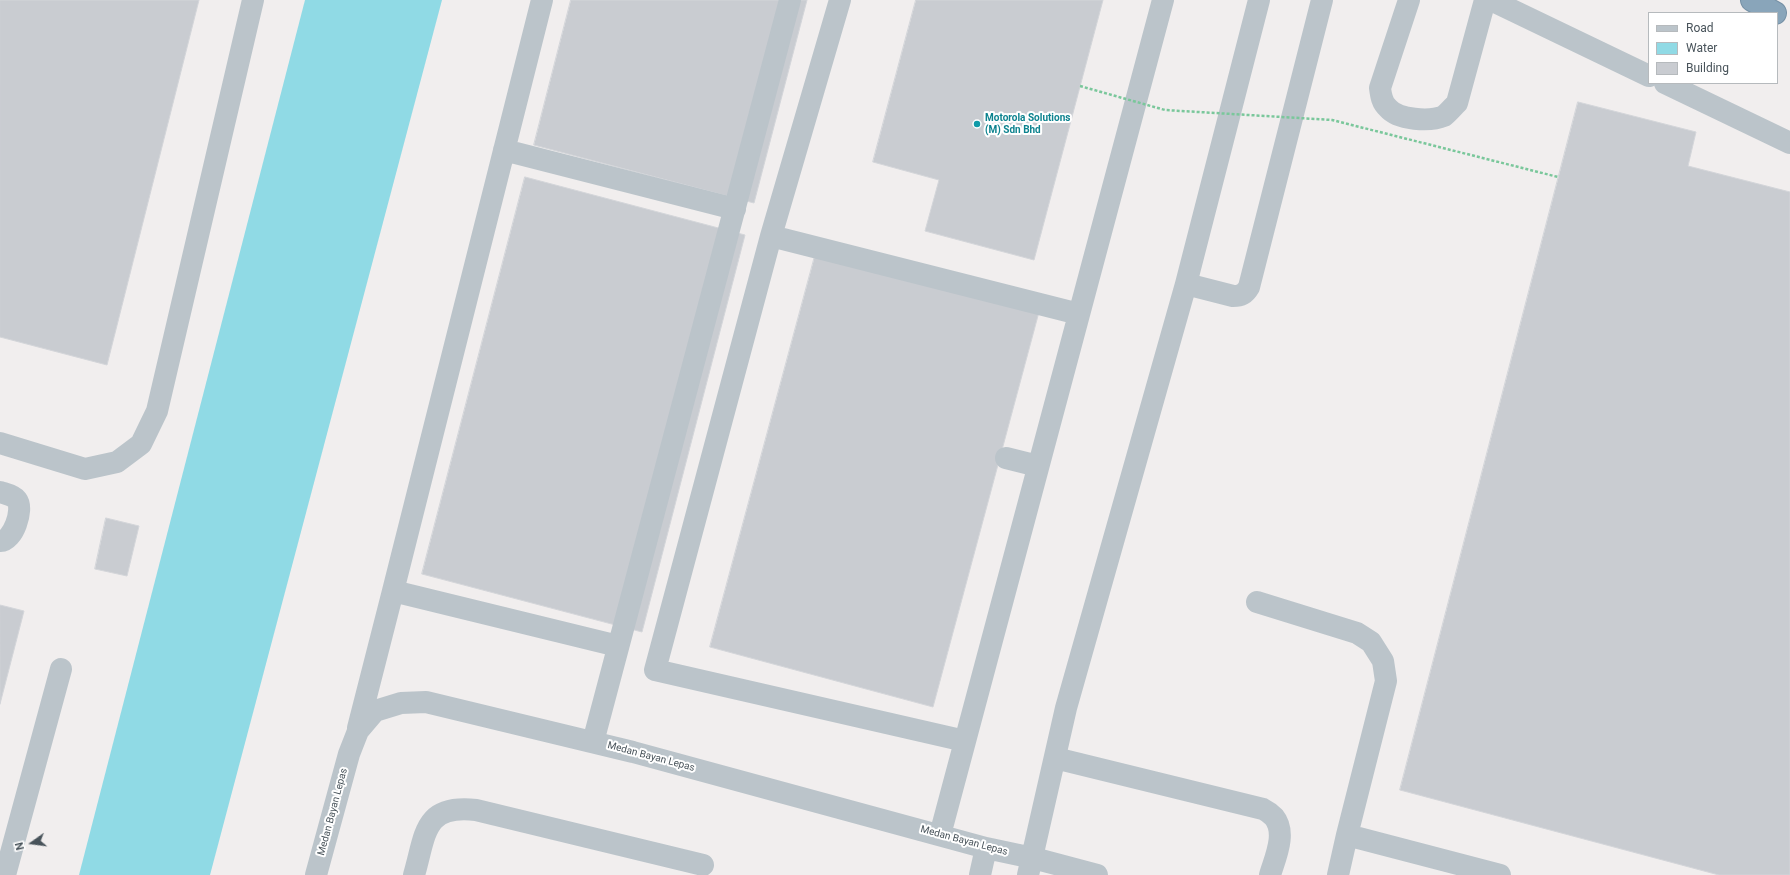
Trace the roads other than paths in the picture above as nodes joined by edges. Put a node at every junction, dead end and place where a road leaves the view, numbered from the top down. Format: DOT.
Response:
graph roads {
  1 [pos="253,0"];
  2 [pos="542,0"];
  3 [pos="790,0"];
  4 [pos="840,0"];
  5 [pos="1163,0"];
  6 [pos="1259,0"];
  7 [pos="1322,0"];
  8 [pos="1409,0"];
  9 [pos="1485,0"];
  10 [pos="1491,0"];
  11 [pos="1752,0"];
  12 [pos="1773,12"];
  13 [pos="1778,15"];
  14 [pos="1790,21"];
  15 [pos="1648,76"];
  16 [pos="1667,84"];
  17 [pos="1790,143"];
  18 [pos="504,150"];
  19 [pos="735,209"];
  20 [pos="772,236"];
  21 [pos="1186,284"];
  22 [pos="1078,314"];
  23 [pos="0,443"];
  24 [pos="1006,458"];
  25 [pos="1038,466"];
  26 [pos="0,492"];
  27 [pos="0,541"];
  28 [pos="393,591"];
  29 [pos="1257,602"];
  30 [pos="618,646"];
  31 [pos="61,669"];
  32 [pos="358,731"];
  33 [pos="965,741"];
  34 [pos="593,742"];
  35 [pos="1055,758"];
  36 [pos="940,835"];
  37 [pos="1348,835"];
  38 [pos="986,848"];
  39 [pos="703,865"];
  40 [pos="1030,866"];
  41 [pos="5,875"];
  42 [pos="316,875"];
  43 [pos="414,875"];
  44 [pos="980,875"];
  45 [pos="1097,875"];
  46 [pos="1270,875"];
  47 [pos="1338,875"];
  48 [pos="1500,875"];
  1 -- 23 [label="street"];
  2 -- 18 [label="street"];
  3 -- 19 [label="street"];
  4 -- 20 [label="street"];
  5 -- 22 [label="street"];
  6 -- 21 [label="street"];
  7 -- 21 [label="street"];
  8 -- 9 [label="street"];
  10 -- 15 [label="street"];
  11 -- 12 [label="highway"];
  13 -- 14 [label="highway"];
  16 -- 17 [label="street"];
  18 -- 19 [label="street"];
  18 -- 28 [label="street"];
  19 -- 30 [label="street"];
  20 -- 22 [label="street"];
  20 -- 33 [label="street"];
  21 -- 35 [label="street"];
  22 -- 25 [label="street"];
  24 -- 25 [label="street"];
  25 -- 33 [label="street"];
  26 -- 27 [label="street"];
  28 -- 30 [label="street"];
  28 -- 32 [label="street"];
  29 -- 37 [label="street"];
  30 -- 34 [label="street"];
  31 -- 41 [label="street"];
  32 -- 34 [label="street, Medan Bayan Lepas"];
  32 -- 42 [label="street, Medan Bayan Lepas"];
  33 -- 36 [label="street"];
  34 -- 36 [label="street, Medan Bayan Lepas"];
  35 -- 40 [label="street"];
  35 -- 46 [label="street"];
  36 -- 38 [label="street, Medan Bayan Lepas"];
  37 -- 47 [label="street"];
  37 -- 48 [label="street"];
  38 -- 40 [label="street, Medan Bayan Lepas"];
  38 -- 44 [label="street"];
  39 -- 43 [label="street"];
  40 -- 45 [label="street, Medan Bayan Lepas"];
}
